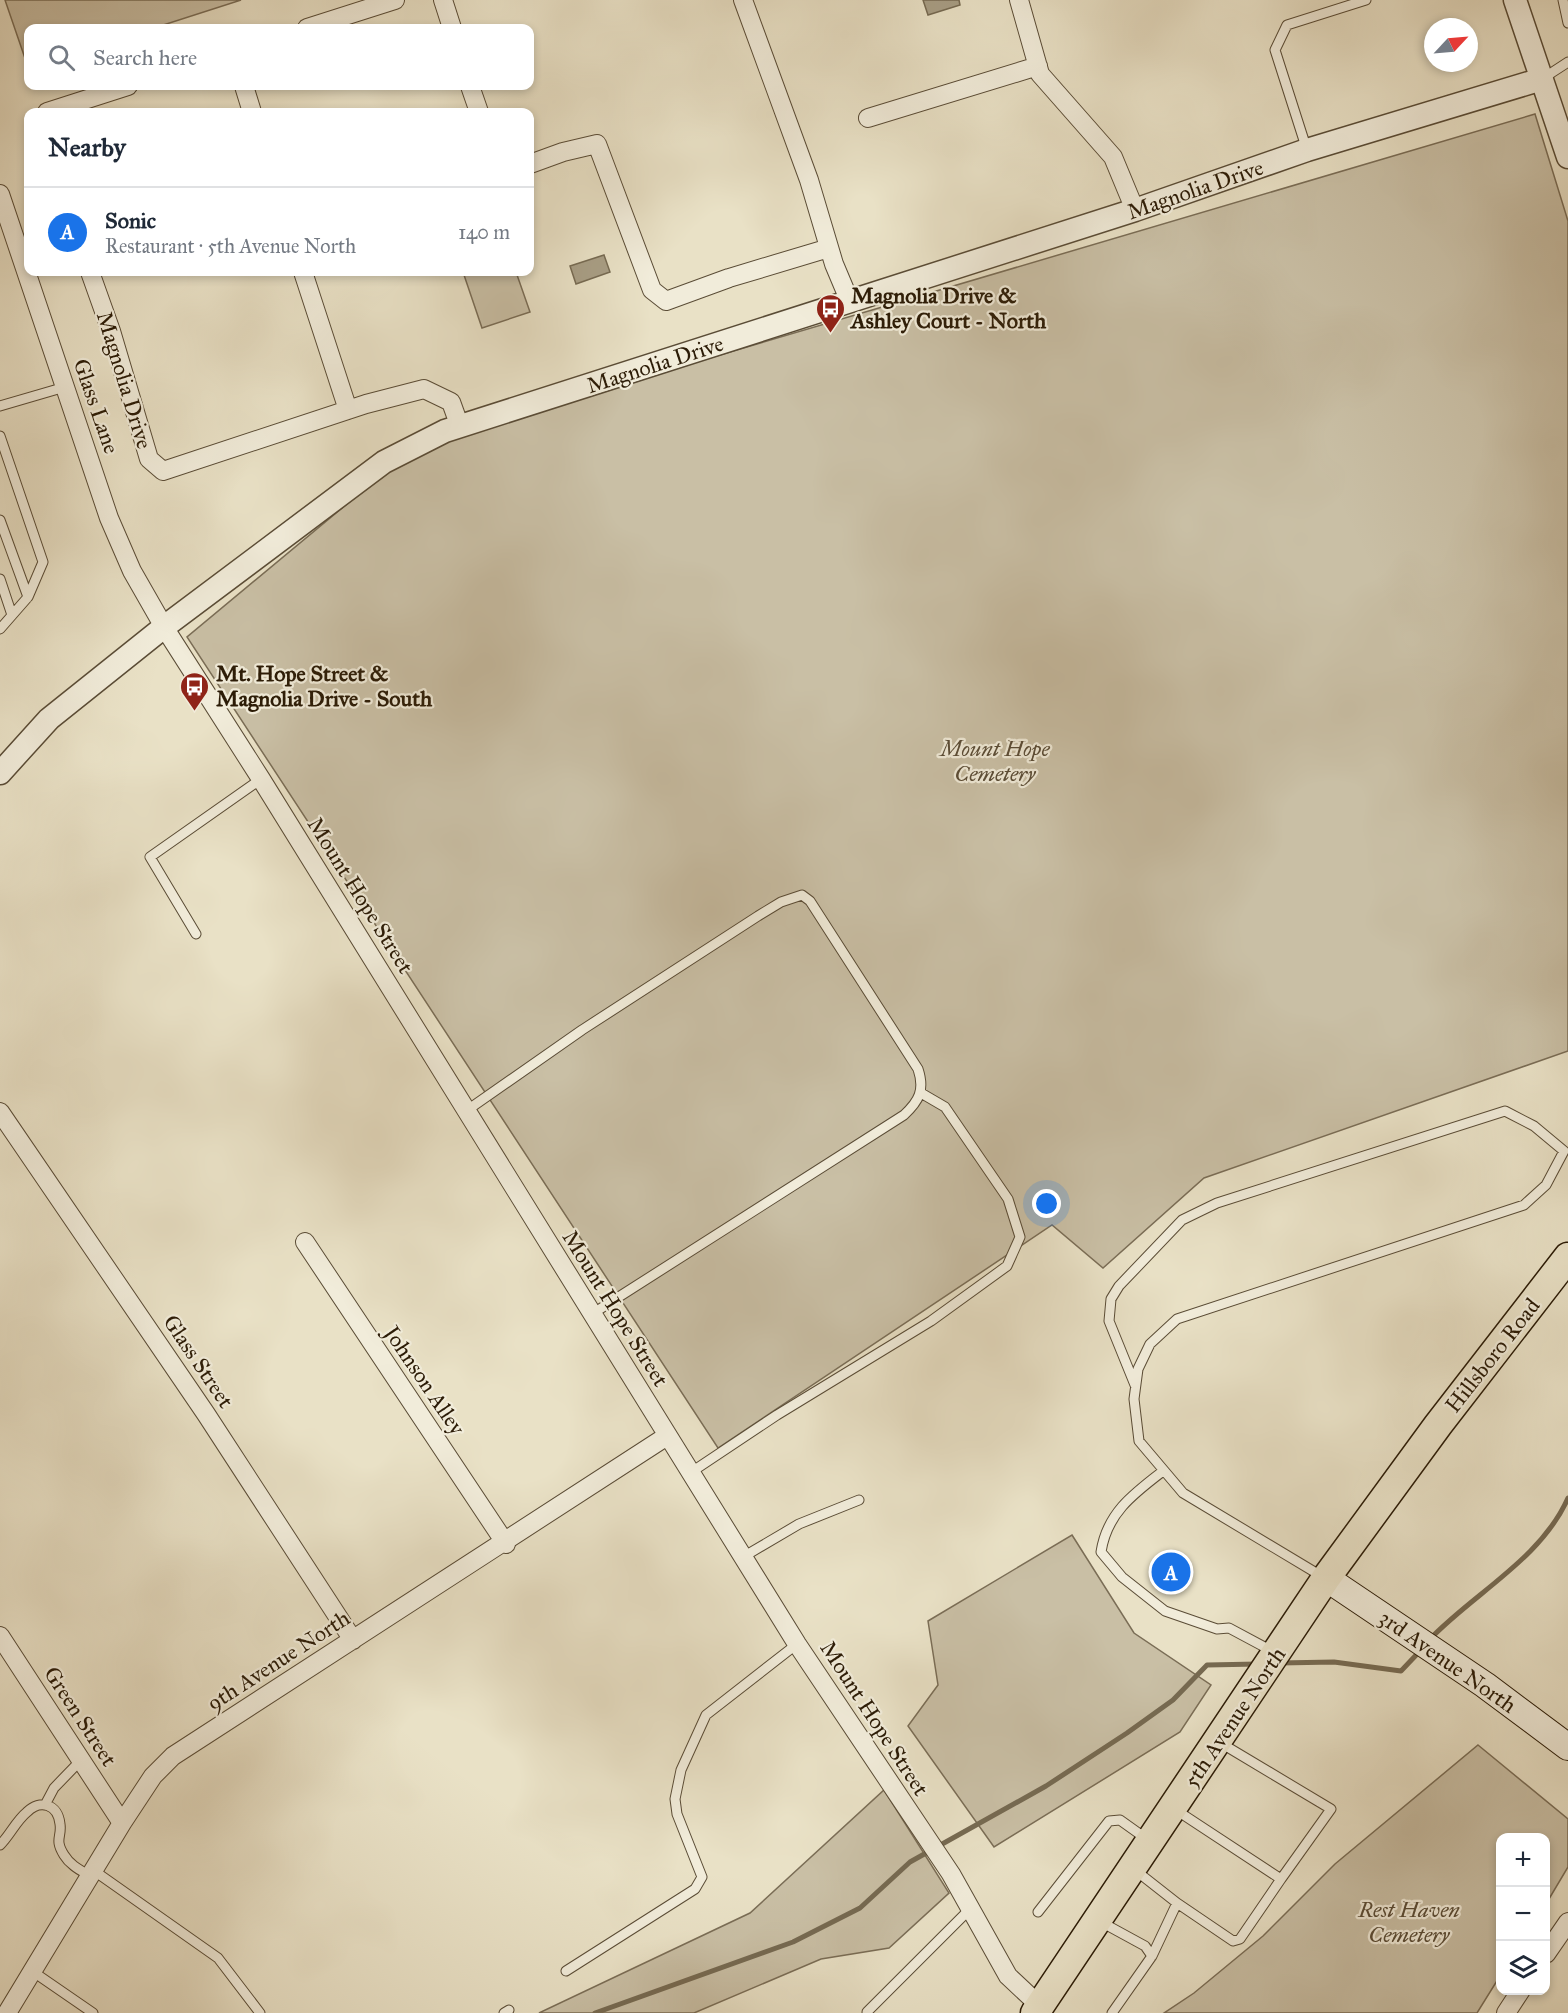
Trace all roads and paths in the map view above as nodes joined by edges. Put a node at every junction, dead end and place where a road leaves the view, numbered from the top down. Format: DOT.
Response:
graph roads {
  1 [pos="394,0"];
  2 [pos="443,0"];
  3 [pos="743,0"];
  4 [pos="1019,0"];
  5 [pos="1366,0"];
  6 [pos="1515,0"];
  7 [pos="1563,0"];
  8 [pos="1568,23"];
  9 [pos="319,24"];
  10 [pos="451,24"];
  11 [pos="1568,62"];
  12 [pos="1038,66"];
  13 [pos="1542,79"];
  14 [pos="116,90"];
  15 [pos="245,90"];
  16 [pos="471,90"];
  17 [pos="59,108"];
  18 [pos="251,108"];
  19 [pos="478,108"];
  20 [pos="868,118"];
  21 [pos="1307,150"];
  22 [pos="1568,157"];
  23 [pos="534,163"];
  24 [pos="0,194"];
  25 [pos="1135,210"];
  26 [pos="829,248"];
  27 [pos="24,265"];
  28 [pos="28,276"];
  29 [pos="91,276"];
  30 [pos="304,276"];
  31 [pos="850,302"];
  32 [pos="65,387"];
  33 [pos="0,406"];
  34 [pos="348,410"];
  35 [pos="460,427"];
  36 [pos="0,436"];
  37 [pos="0,520"];
  38 [pos="0,579"];
  39 [pos="28,597"];
  40 [pos="12,615"];
  41 [pos="164,627"];
  42 [pos="0,630"];
  43 [pos="1,769"];
  44 [pos="261,779"];
  45 [pos="196,934"];
  46 [pos="921,1093"];
  47 [pos="466,1111"];
  48 [pos="0,1112"];
  49 [pos="305,1242"];
  50 [pos="1568,1257"];
  51 [pos="592,1314"];
  52 [pos="1135,1385"];
  53 [pos="1438,1425"];
  54 [pos="667,1436"];
  55 [pos="1163,1471"];
  56 [pos="690,1473"];
  57 [pos="859,1500"];
  58 [pos="506,1544"];
  59 [pos="742,1557"];
  60 [pos="1326,1578"];
  61 [pos="1,1639"];
  62 [pos="352,1640"];
  63 [pos="797,1644"];
  64 [pos="1276,1654"];
  65 [pos="1218,1741"];
  66 [pos="1568,1747"];
  67 [pos="81,1760"];
  68 [pos="46,1803"];
  69 [pos="1173,1808"];
  70 [pos="122,1823"];
  71 [pos="1150,1841"];
  72 [pos="0,1845"];
  73 [pos="1132,1868"];
  74 [pos="91,1873"];
  75 [pos="1281,1879"];
  76 [pos="1177,1903"];
  77 [pos="969,1910"];
  78 [pos="1038,1912"];
  79 [pos="1097,1920"];
  80 [pos="1568,1922"];
  81 [pos="1550,1947"];
  82 [pos="1152,1956"];
  83 [pos="32,1971"];
  84 [pos="566,1971"];
  85 [pos="1518,1995"];
  86 [pos="1037,2009"];
  87 [pos="867,2012"];
  88 [pos="6,2013"];
  89 [pos="93,2013"];
  90 [pos="260,2013"];
  91 [pos="1112,2013"];
  92 [pos="1506,2013"];
  1 -- 9 [label="street"];
  2 -- 10 [label="street"];
  3 -- 26 [label="street"];
  4 -- 12 [label="street"];
  5 -- 21 [label="lane"];
  6 -- 13 [label="street"];
  7 -- 8 [label="lane"];
  11 -- 13 [label="lane"];
  12 -- 20 [label="street"];
  12 -- 25 [label="street"];
  13 -- 21 [label="street, Magnolia Drive"];
  13 -- 22 [label="street"];
  14 -- 17 [label="street"];
  15 -- 18 [label="street"];
  16 -- 19 [label="street"];
  21 -- 25 [label="street, Magnolia Drive"];
  23 -- 26 [label="street"];
  24 -- 27 [label="street, Glass Lane"];
  25 -- 31 [label="street, Magnolia Drive"];
  26 -- 31 [label="street"];
  28 -- 32 [label="street, Glass Lane"];
  29 -- 34 [label="street, Magnolia Drive"];
  30 -- 34 [label="street"];
  31 -- 35 [label="street, Magnolia Drive"];
  32 -- 33 [label="lane"];
  32 -- 41 [label="street, Glass Lane"];
  34 -- 35 [label="street, Magnolia Drive"];
  35 -- 41 [label="street, Magnolia Drive"];
  36 -- 39 [label="lane"];
  37 -- 39 [label="lane"];
  38 -- 40 [label="lane"];
  39 -- 40 [label="lane"];
  40 -- 42 [label="lane"];
  41 -- 43 [label="street, Magnolia Drive"];
  41 -- 44 [label="street, Mount Hope Street"];
  44 -- 45 [label="lane"];
  44 -- 47 [label="street, Mount Hope Street"];
  46 -- 47 [label="lane"];
  46 -- 51 [label="lane"];
  46 -- 56 [label="lane"];
  47 -- 51 [label="street, Mount Hope Street"];
  48 -- 62 [label="street, Glass Street"];
  49 -- 58 [label="street, Johnson Alley"];
  50 -- 53 [label="main road, Hillsboro Road"];
  51 -- 54 [label="street, Mount Hope Street"];
  52 -- 52 [label="lane"];
  52 -- 55 [label="lane"];
  53 -- 60 [label="main road, 5th Avenue North"];
  54 -- 56 [label="street, Mount Hope Street"];
  54 -- 58 [label="street, 9th Avenue North"];
  55 -- 60 [label="lane"];
  55 -- 64 [label="lane"];
  56 -- 59 [label="street, Mount Hope Street"];
  57 -- 59 [label="lane"];
  58 -- 62 [label="street, 9th Avenue North"];
  59 -- 63 [label="street, Mount Hope Street"];
  60 -- 64 [label="main road, 5th Avenue North"];
  60 -- 66 [label="main road, 3rd Avenue North"];
  61 -- 67 [label="street, Green Street"];
  62 -- 70 [label="street, 9th Avenue North"];
  63 -- 77 [label="street, Mount Hope Street"];
  63 -- 84 [label="lane"];
  64 -- 65 [label="main road, 5th Avenue North"];
  65 -- 69 [label="main road, 5th Avenue North"];
  65 -- 75 [label="lane"];
  67 -- 68 [label="lane"];
  67 -- 70 [label="street, Green Street"];
  68 -- 72 [label="lane"];
  68 -- 74 [label="lane"];
  69 -- 71 [label="main road, 5th Avenue North"];
  69 -- 75 [label="lane"];
  70 -- 74 [label="street, 9th Avenue North"];
  71 -- 73 [label="main road, 5th Avenue North"];
  71 -- 78 [label="lane"];
  73 -- 76 [label="lane"];
  73 -- 79 [label="main road, 5th Avenue North"];
  74 -- 83 [label="street, 9th Avenue North"];
  74 -- 90 [label="lane"];
  75 -- 76 [label="lane"];
  76 -- 82 [label="lane"];
  77 -- 86 [label="street, Mount Hope Street"];
  77 -- 87 [label="lane"];
  79 -- 82 [label="lane"];
  79 -- 86 [label="main road, 5th Avenue North"];
  80 -- 81 [label="street"];
  82 -- 91 [label="lane"];
  83 -- 88 [label="street, 9th Avenue North"];
  83 -- 89 [label="lane"];
  85 -- 92 [label="street"];
}
